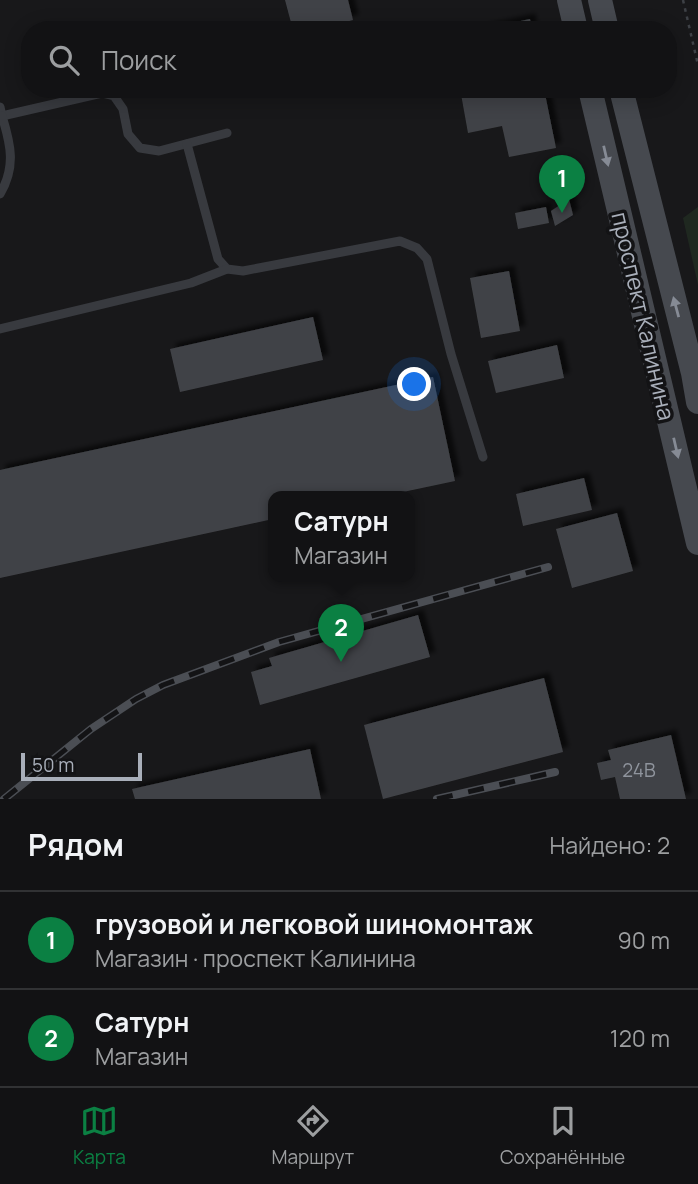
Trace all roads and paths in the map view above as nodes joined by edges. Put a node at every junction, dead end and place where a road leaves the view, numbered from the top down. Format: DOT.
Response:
graph roads {
  1 [pos="569,0"];
  2 [pos="600,0"];
  3 [pos="683,0"];
  4 [pos="574,21"];
  5 [pos="605,21"];
  6 [pos="698,65"];
  7 [pos="74,98"];
  8 [pos="115,98"];
  9 [pos="592,98"];
  10 [pos="623,98"];
  11 [pos="1,111"];
  12 [pos="227,133"];
  13 [pos="187,144"];
  14 [pos="0,194"];
  15 [pos="227,269"];
  16 [pos="0,329"];
  17 [pos="698,402"];
  18 [pos="483,457"];
  19 [pos="698,542"];
  1 -- 4 [label="main road"];
  2 -- 5 [label="main road"];
  3 -- 6 [label="path"];
  7 -- 11 [label="lane"];
  8 -- 13 [label="lane"];
  9 -- 19 [label="main road, проспект Калинина, one-way"];
  17 -- 10 [label="main road, проспект Калинина, one-way"];
  11 -- 14 [label="lane"];
  12 -- 13 [label="lane"];
  13 -- 15 [label="lane"];
  15 -- 16 [label="lane"];
  15 -- 18 [label="lane"];
}
